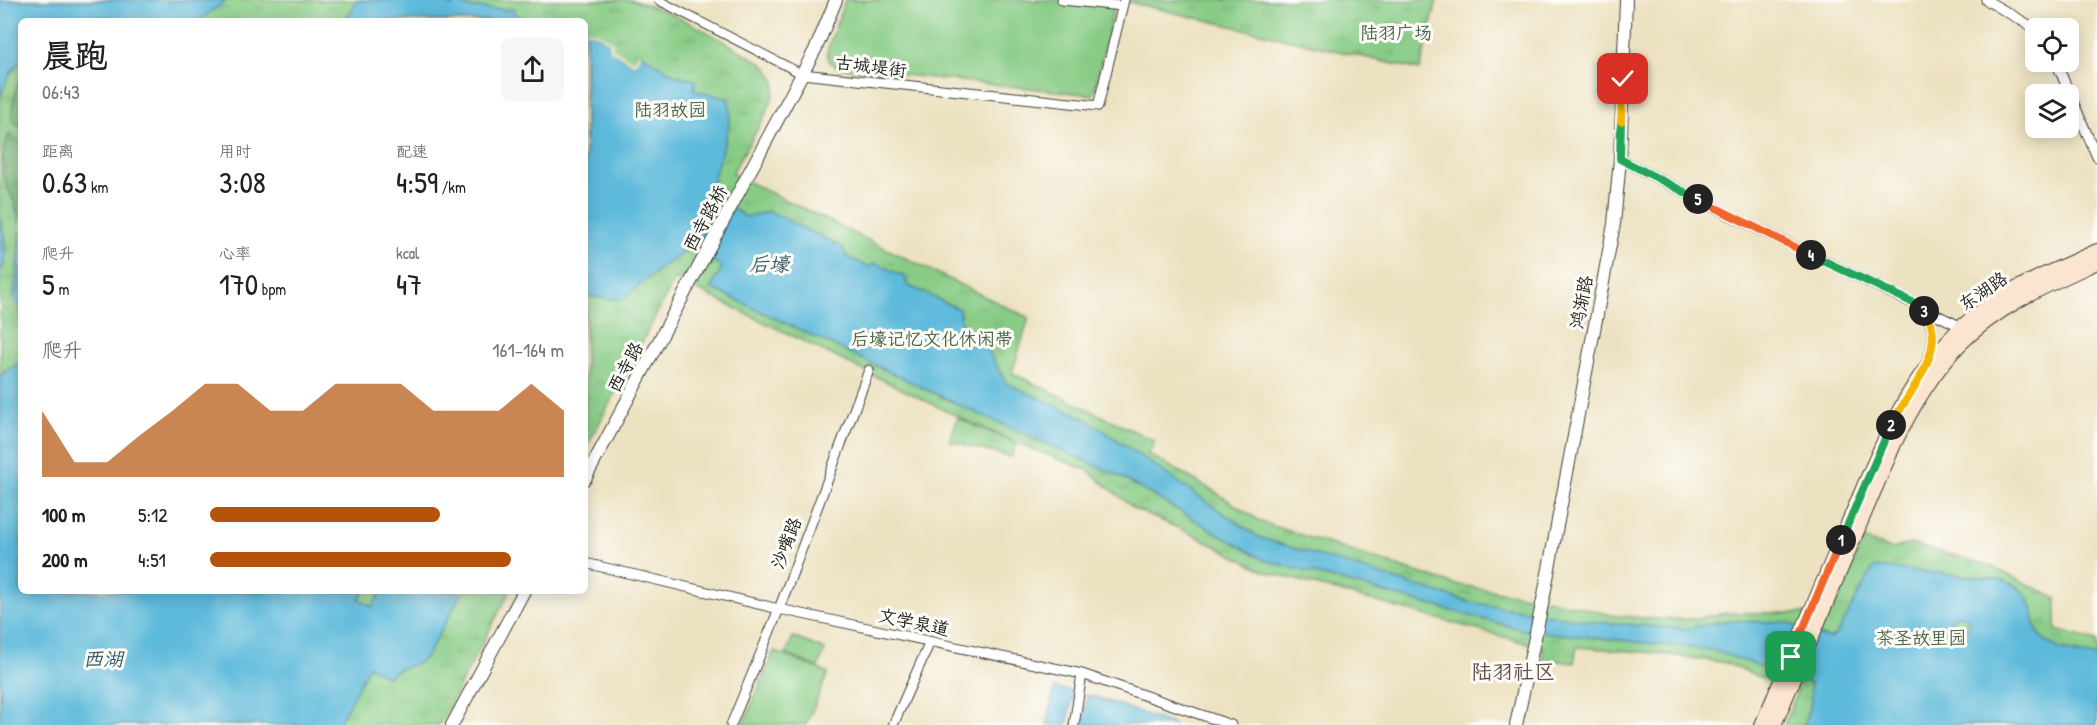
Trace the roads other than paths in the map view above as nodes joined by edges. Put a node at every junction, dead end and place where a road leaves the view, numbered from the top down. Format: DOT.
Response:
graph roads {
  1 [pos="658,0"];
  2 [pos="836,0"];
  3 [pos="1062,0"];
  4 [pos="1626,0"];
  5 [pos="1986,0"];
  6 [pos="1123,3"];
  7 [pos="2025,23"];
  8 [pos="2060,72"];
  9 [pos="802,74"];
  10 [pos="2097,157"];
  11 [pos="1620,159"];
  12 [pos="2097,251"];
  13 [pos="2097,262"];
  14 [pos="1914,303"];
  15 [pos="1968,330"];
  16 [pos="663,335"];
  17 [pos="869,370"];
  18 [pos="1924,372"];
  19 [pos="588,473"];
  20 [pos="1855,521"];
  21 [pos="588,564"];
  22 [pos="522,594"];
  23 [pos="779,609"];
  24 [pos="930,642"];
  25 [pos="1082,674"];
  26 [pos="452,725"];
  27 [pos="731,725"];
  28 [pos="893,725"];
  29 [pos="1074,725"];
  30 [pos="1231,725"];
  31 [pos="1516,725"];
  32 [pos="1762,725"];
  33 [pos="1774,725"];
  1 -- 9 [label="street, 古城堤街"];
  2 -- 9 [label="street"];
  3 -- 6 [label="street"];
  4 -- 11 [label="street, 鸿渐路"];
  5 -- 7 [label="street"];
  6 -- 9 [label="street, 古城堤街"];
  8 -- 10 [label="street"];
  9 -- 16 [label="street, 西寺路桥"];
  11 -- 14 [label="street"];
  11 -- 31 [label="street, 鸿渐路"];
  12 -- 15 [label="main road, 东湖路"];
  13 -- 15 [label="main road, 东湖路"];
  14 -- 15 [label="street"];
  14 -- 18 [label="street"];
  15 -- 18 [label="main road, 东湖路"];
  15 -- 20 [label="main road, 东湖路"];
  16 -- 19 [label="street, 西寺路"];
  17 -- 23 [label="street, 沙嘴路"];
  18 -- 20 [label="main road, 东湖路"];
  20 -- 32 [label="main road"];
  20 -- 33 [label="main road"];
  21 -- 23 [label="street, 文学泉道"];
  22 -- 26 [label="street"];
  23 -- 24 [label="street, 文学泉道"];
  23 -- 27 [label="street, 沙嘴路"];
  24 -- 25 [label="street, 文学泉道"];
  24 -- 28 [label="street"];
  25 -- 29 [label="street"];
  25 -- 30 [label="street, 文学泉道"];
}
